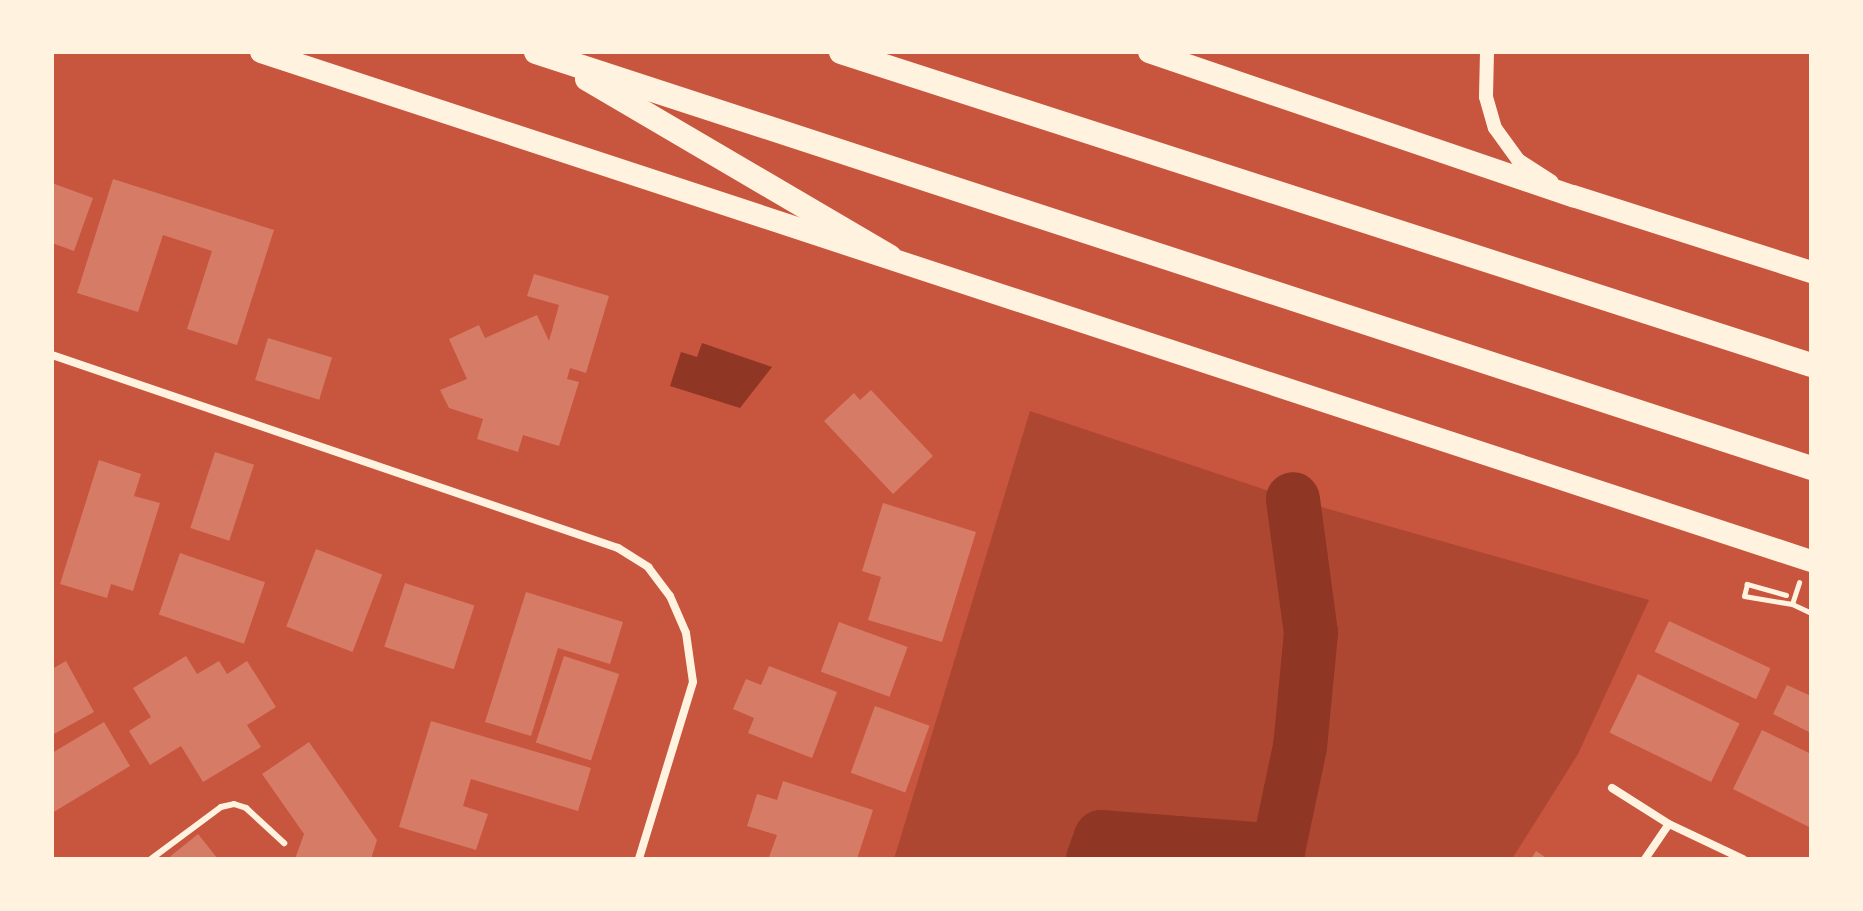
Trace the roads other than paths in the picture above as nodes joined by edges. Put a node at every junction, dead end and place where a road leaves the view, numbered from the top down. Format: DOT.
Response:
graph roads {
  1 [pos="261,52"];
  2 [pos="841,52"];
  3 [pos="1149,52"];
  4 [pos="1487,52"];
  5 [pos="542,54"];
  6 [pos="1573,196"];
  7 [pos="890,257"];
  8 [pos="1811,272"];
  9 [pos="52,355"];
  10 [pos="1811,365"];
  11 [pos="1811,468"];
  12 [pos="1811,561"];
  13 [pos="1612,788"];
  14 [pos="1669,824"];
  15 [pos="284,843"];
  16 [pos="151,859"];
  17 [pos="639,859"];
  18 [pos="1645,859"];
  19 [pos="1743,859"];
  1 -- 7 [label="highway"];
  2 -- 10 [label="highway"];
  3 -- 6 [label="highway"];
  4 -- 6 [label="street"];
  5 -- 7 [label="highway"];
  5 -- 11 [label="highway"];
  6 -- 8 [label="highway"];
  7 -- 12 [label="highway"];
  9 -- 17 [label="street"];
  13 -- 14 [label="street"];
  14 -- 18 [label="street"];
  14 -- 19 [label="street"];
  15 -- 16 [label="lane"];
}
